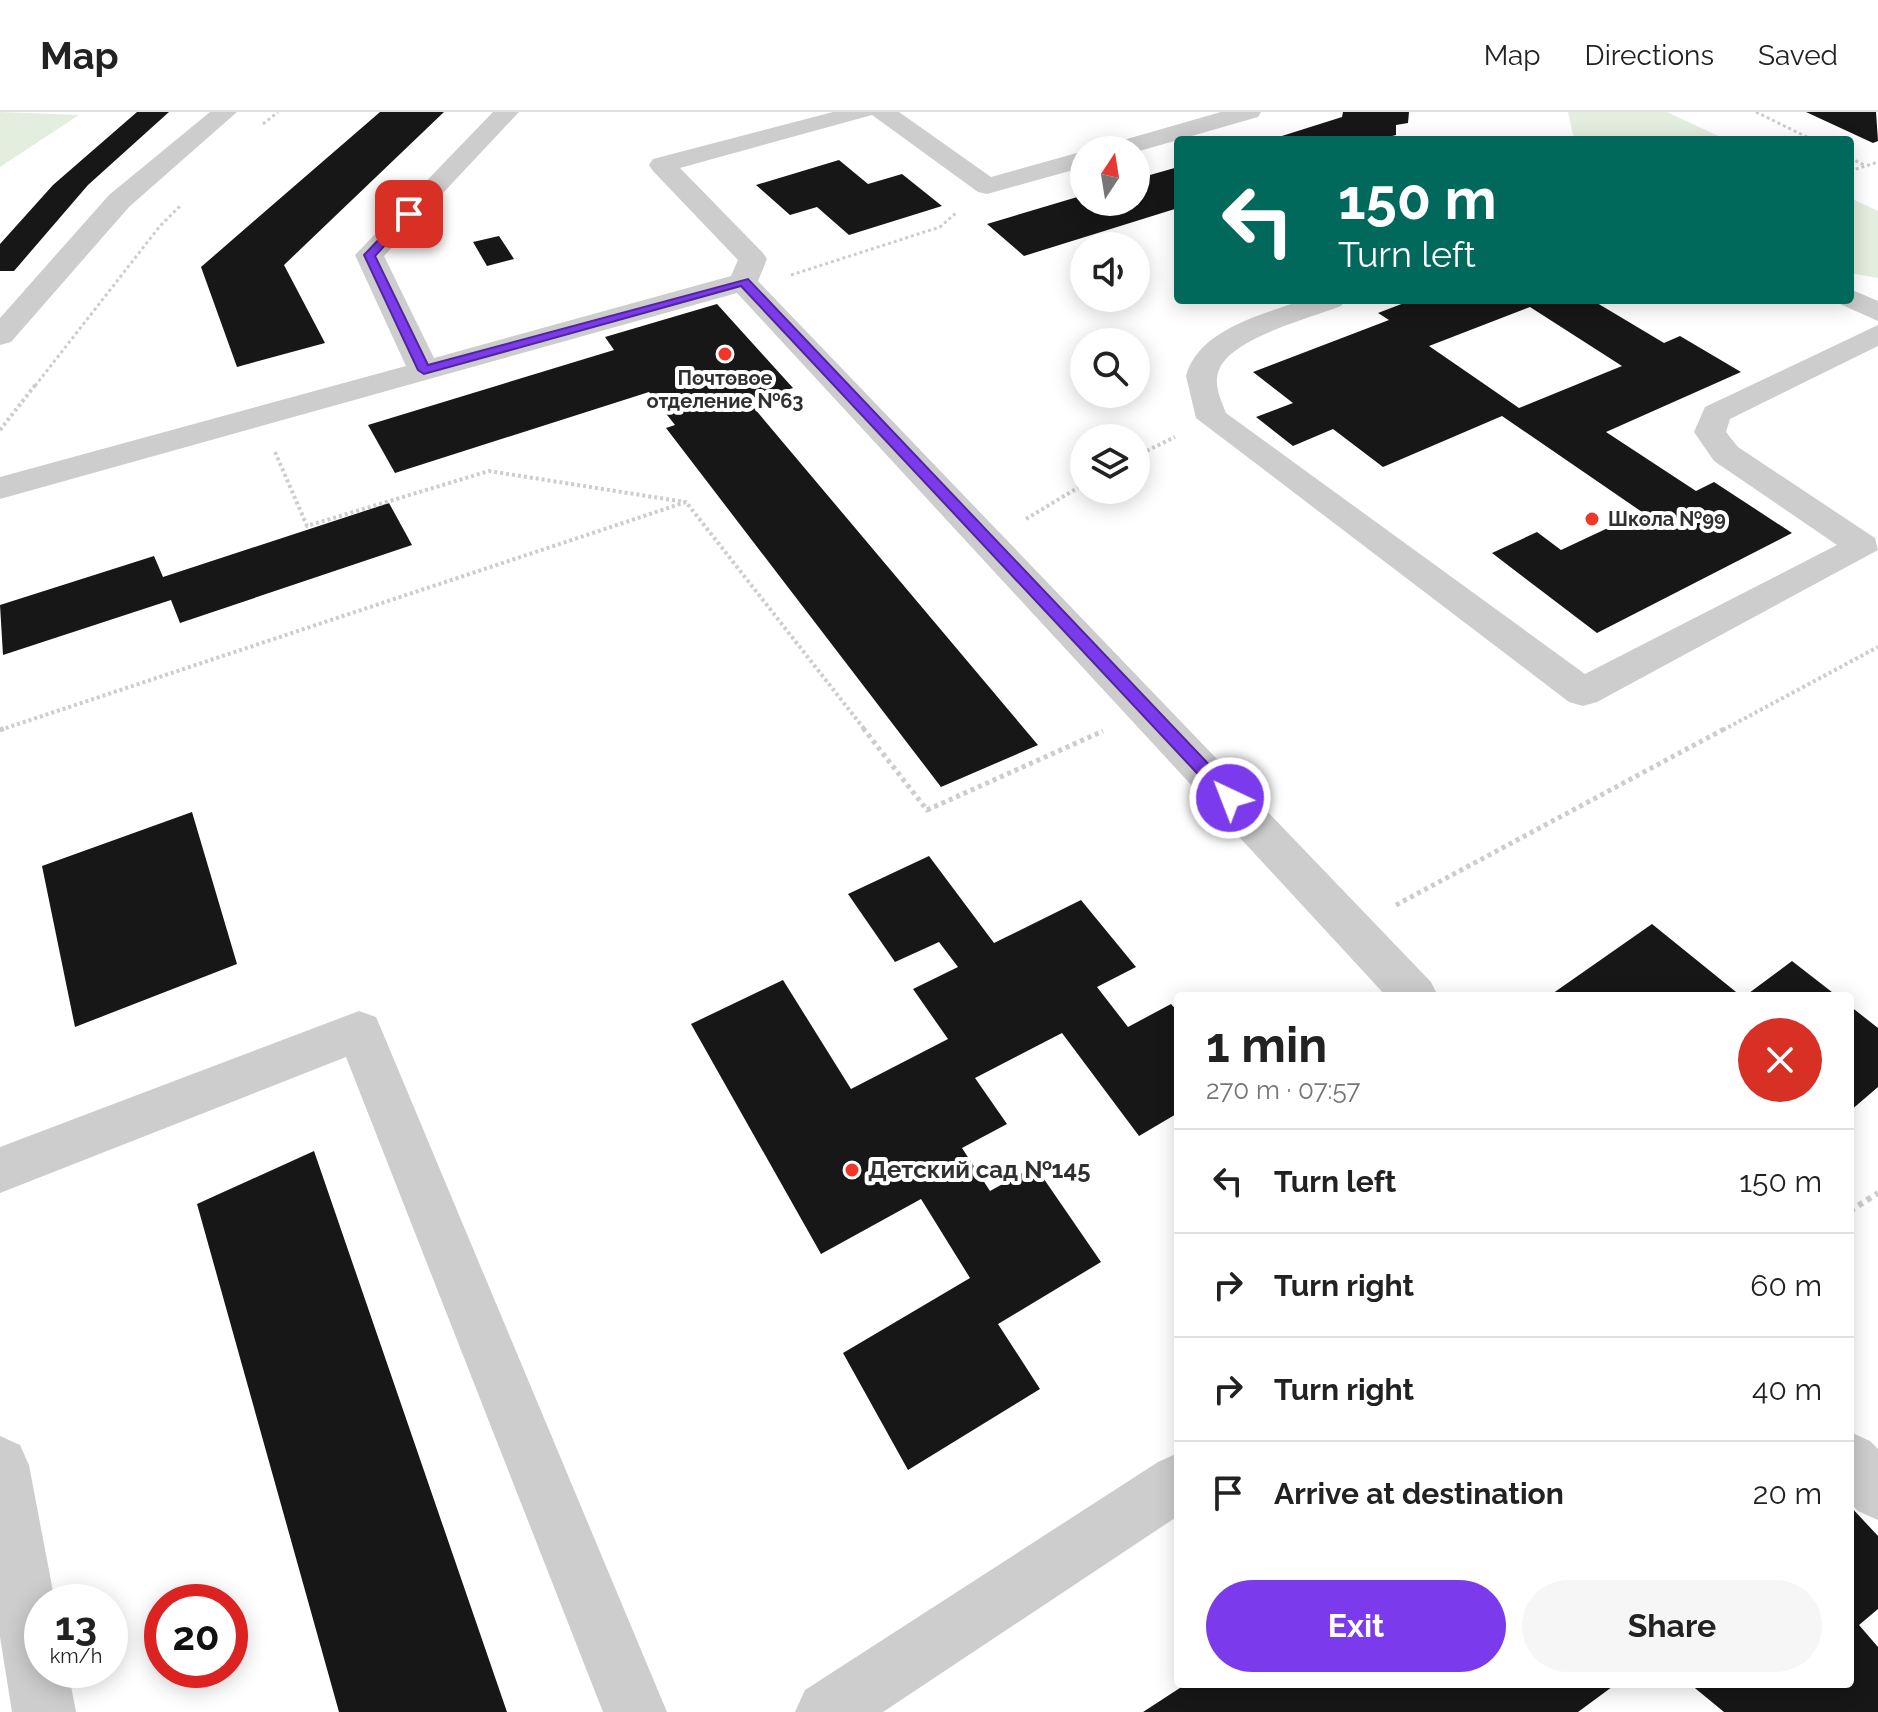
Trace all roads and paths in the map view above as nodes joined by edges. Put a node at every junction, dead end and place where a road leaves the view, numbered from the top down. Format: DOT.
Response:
graph roads {
  1 [pos="225,112"];
  2 [pos="278,112"];
  3 [pos="507,112"];
  4 [pos="862,112"];
  5 [pos="883,112"];
  6 [pos="1249,112"];
  7 [pos="1756,112"];
  8 [pos="1196,120"];
  9 [pos="257,130"];
  10 [pos="1805,136"];
  11 [pos="1150,137"];
  12 [pos="1854,160"];
  13 [pos="1878,162"];
  14 [pos="1070,163"];
  15 [pos="1866,166"];
  16 [pos="1854,170"];
  17 [pos="987,186"];
  18 [pos="192,194"];
  19 [pos="747,285"];
  20 [pos="1854,300"];
  21 [pos="1321,304"];
  22 [pos="1878,312"];
  23 [pos="1878,334"];
  24 [pos="0,336"];
  25 [pos="424,370"];
  26 [pos="259,416"];
  27 [pos="0,430"];
  28 [pos="0,488"];
  29 [pos="1070,492"];
  30 [pos="686,502"];
  31 [pos="990,540"];
  32 [pos="1878,647"];
  33 [pos="1148,711"];
  34 [pos="0,730"];
  35 [pos="1352,928"];
  36 [pos="1411,992"];
  37 [pos="0,1170"];
  38 [pos="1878,1193"];
  39 [pos="1854,1208"];
  40 [pos="0,1465"];
  41 [pos="1854,1465"];
  42 [pos="1174,1485"];
  43 [pos="1878,1491"];
  44 [pos="44,1712"];
  45 [pos="635,1712"];
  46 [pos="827,1712"];
  1 -- 24 [label="street"];
  2 -- 9 [label="path"];
  3 -- 25 [label="street"];
  4 -- 19 [label="street"];
  5 -- 17 [label="street"];
  6 -- 8 [label="street"];
  7 -- 10 [label="path"];
  8 -- 11 [label="street"];
  12 -- 15 [label="path"];
  13 -- 15 [label="path"];
  14 -- 17 [label="street"];
  15 -- 16 [label="path"];
  17 -- 19 [label="path"];
  18 -- 27 [label="path"];
  19 -- 25 [label="street"];
  19 -- 31 [label="street"];
  20 -- 22 [label="street"];
  21 -- 23 [label="street"];
  25 -- 26 [label="street"];
  26 -- 28 [label="street"];
  26 -- 30 [label="path"];
  29 -- 31 [label="path"];
  30 -- 33 [label="path"];
  30 -- 34 [label="path"];
  31 -- 33 [label="street"];
  32 -- 35 [label="path"];
  33 -- 35 [label="street"];
  35 -- 36 [label="street"];
  37 -- 45 [label="street"];
  38 -- 39 [label="path"];
  40 -- 44 [label="street"];
  41 -- 43 [label="street"];
  42 -- 46 [label="street"];
}
